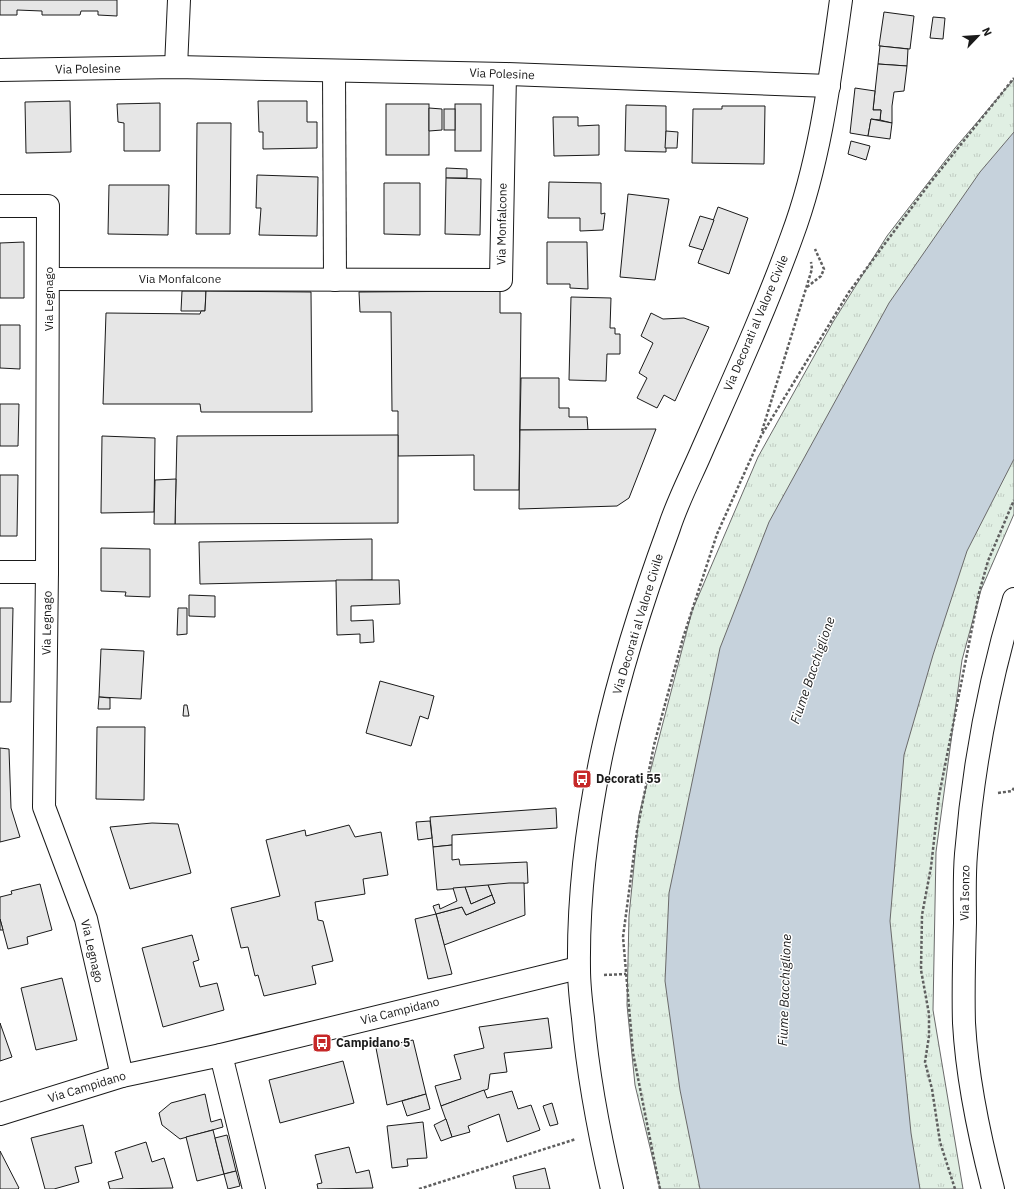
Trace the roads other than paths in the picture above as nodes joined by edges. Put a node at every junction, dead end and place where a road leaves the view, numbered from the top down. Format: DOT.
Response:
graph roads {
  1 [pos="180,0"];
  2 [pos="841,0"];
  3 [pos="176,67"];
  4 [pos="0,70"];
  5 [pos="334,71"];
  6 [pos="505,74"];
  7 [pos="829,86"];
  8 [pos="0,206"];
  9 [pos="49,279"];
  10 [pos="335,280"];
  11 [pos="0,572"];
  12 [pos="47,572"];
  13 [pos="1014,599"];
  14 [pos="578,968"];
  15 [pos="221,1055"];
  16 [pos="122,1076"];
  17 [pos="0,1114"];
  18 [pos="254,1189"];
  19 [pos="612,1189"];
  20 [pos="993,1189"];
  1 -- 3 [label="street"];
  2 -- 7 [label="street, Via Decorati al Valore Civile"];
  3 -- 4 [label="street, Via Polesine"];
  3 -- 5 [label="street, Via Polesine"];
  5 -- 6 [label="street, Via Polesine"];
  5 -- 10 [label="street"];
  6 -- 7 [label="street, Via Polesine"];
  6 -- 10 [label="street, Via Monfalcone"];
  7 -- 14 [label="street, Via Decorati al Valore Civile"];
  8 -- 9 [label="street, Via Legnago"];
  9 -- 10 [label="street, Via Monfalcone"];
  9 -- 12 [label="street, Via Legnago"];
  11 -- 12 [label="street"];
  12 -- 16 [label="street, Via Legnago"];
  13 -- 20 [label="street, Via Isonzo"];
  14 -- 15 [label="street, Via Campidano"];
  14 -- 19 [label="street, Via Decorati al Valore Civile"];
  15 -- 16 [label="street, Via Campidano"];
  15 -- 18 [label="street"];
  16 -- 17 [label="street, Via Campidano"];
}
